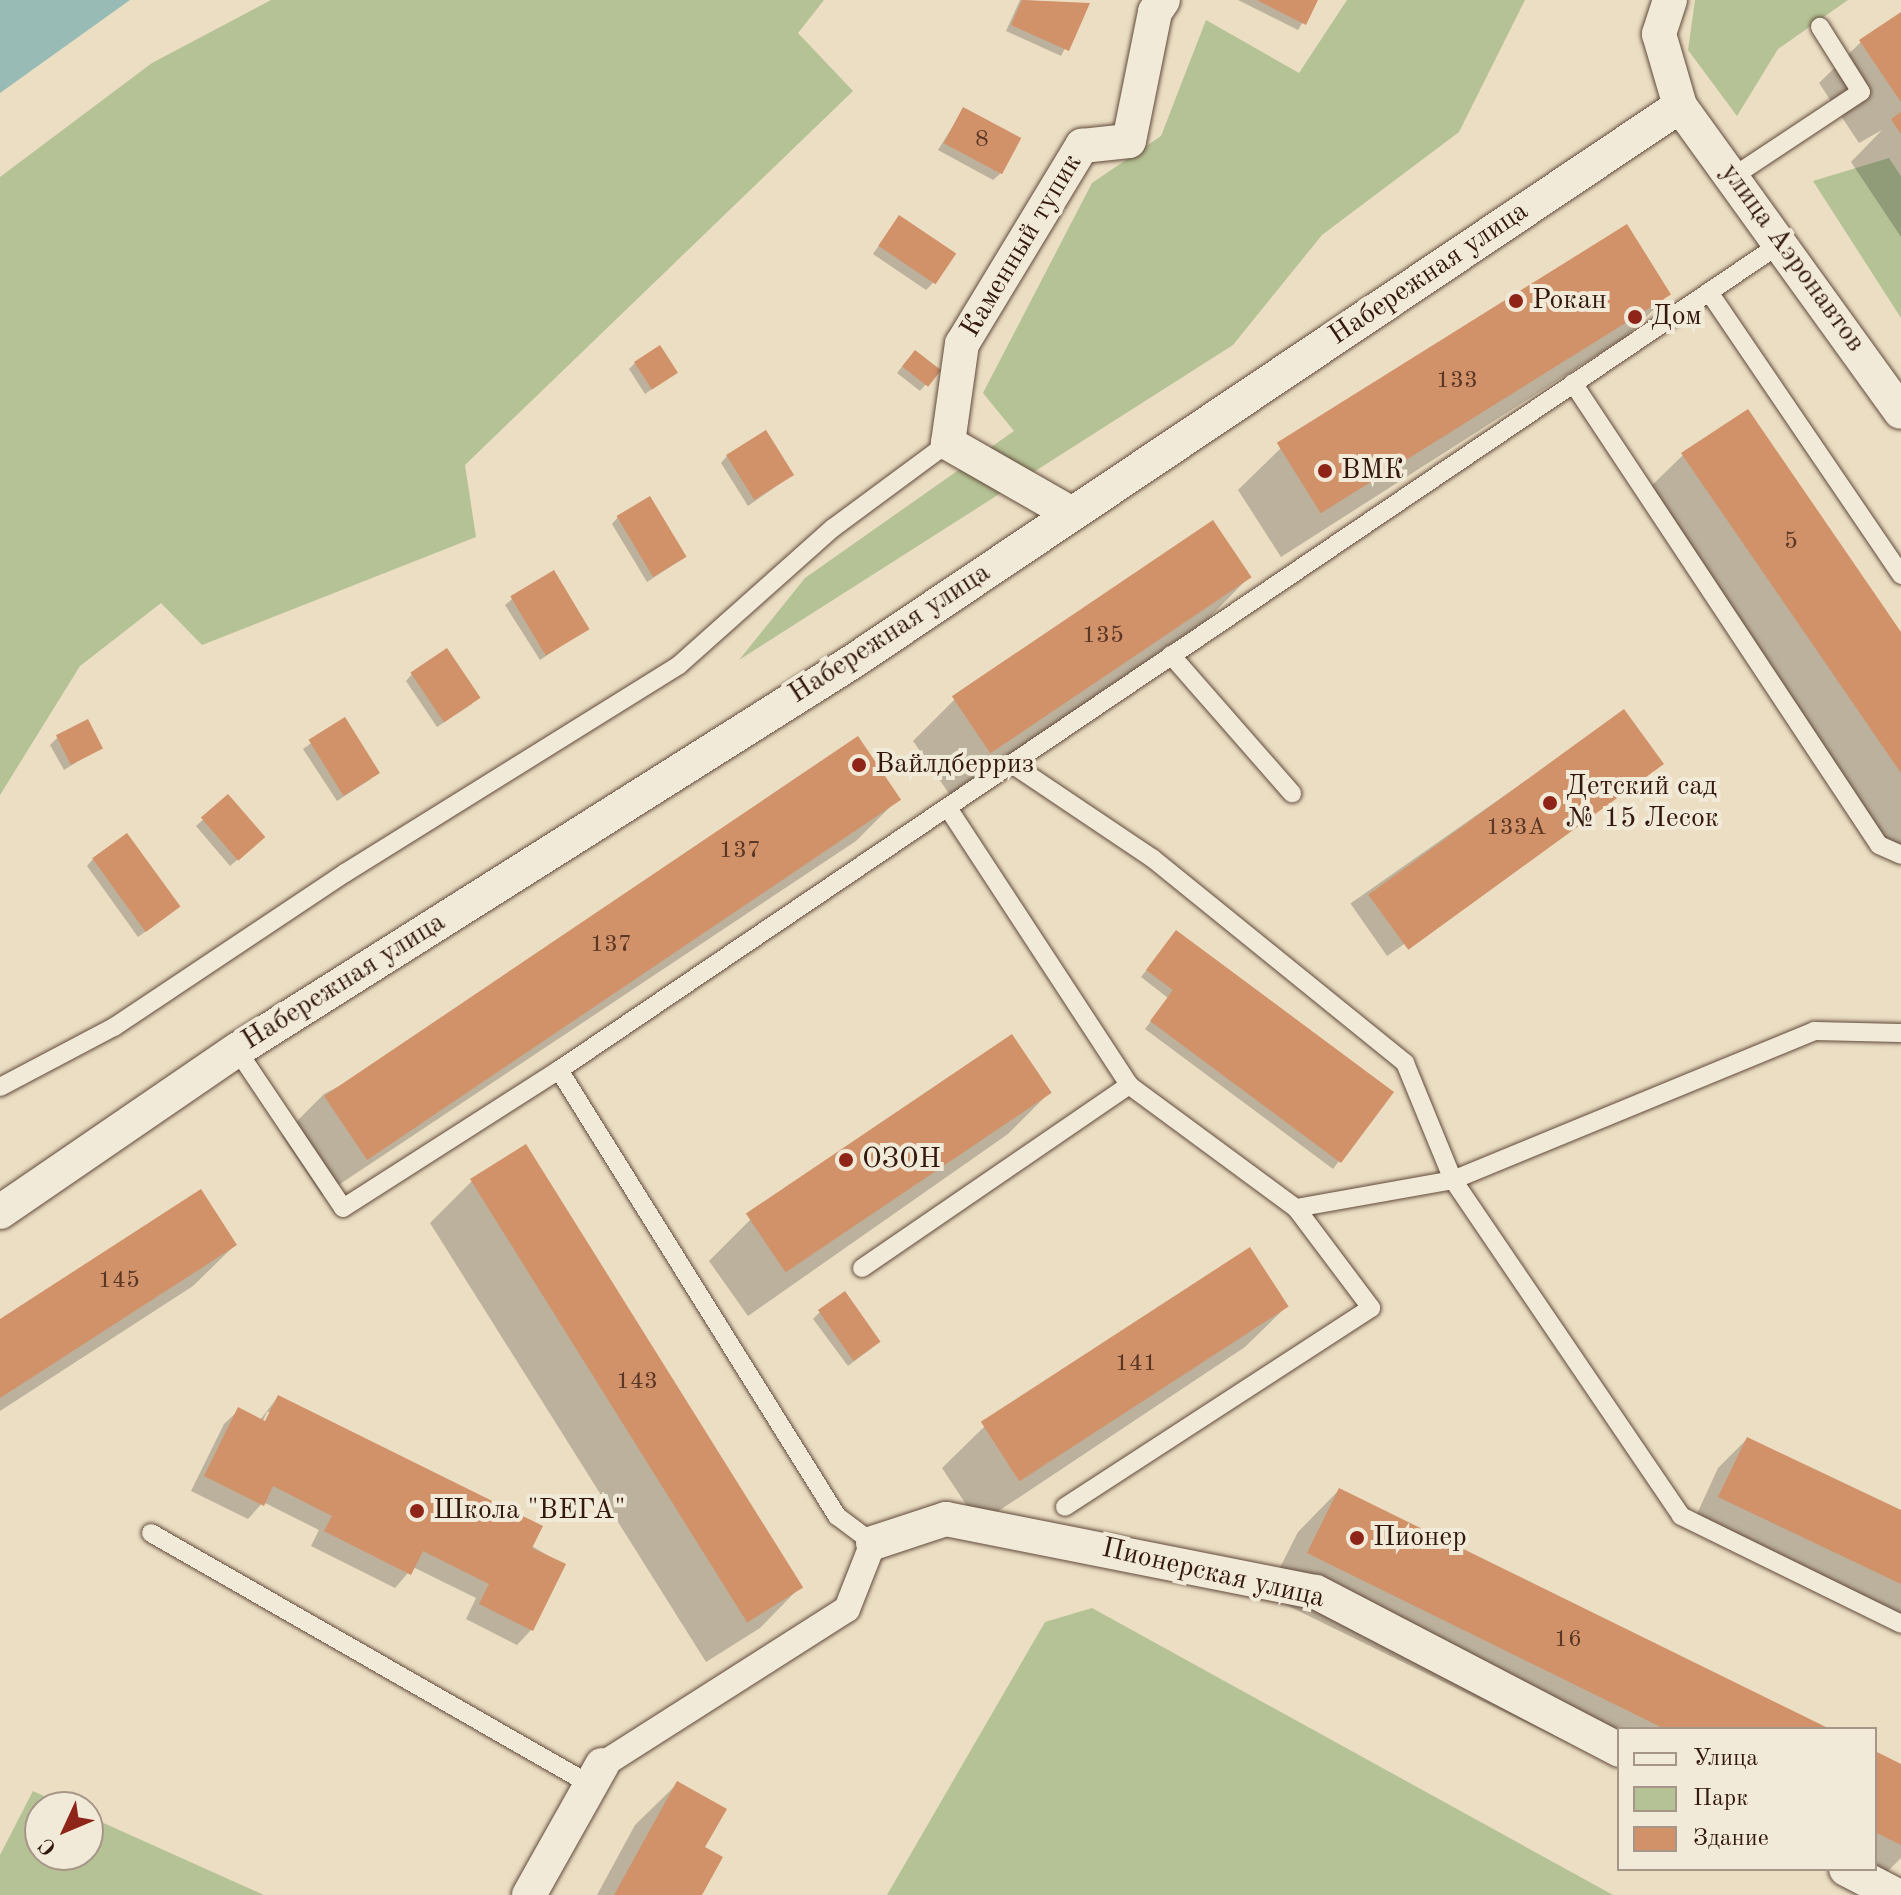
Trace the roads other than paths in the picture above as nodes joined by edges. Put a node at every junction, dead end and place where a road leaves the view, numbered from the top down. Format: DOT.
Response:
graph roads {
  1 [pos="1163,0"];
  2 [pos="1670,0"];
  3 [pos="1820,27"];
  4 [pos="1680,106"];
  5 [pos="1734,176"];
  6 [pos="1783,242"];
  7 [pos="1709,292"];
  8 [pos="1573,383"];
  9 [pos="1901,412"];
  10 [pos="948,443"];
  11 [pos="1072,514"];
  12 [pos="1901,575"];
  13 [pos="1171,655"];
  14 [pos="1012,764"];
  15 [pos="1292,793"];
  16 [pos="948,808"];
  17 [pos="1901,855"];
  18 [pos="1901,1033"];
  19 [pos="237,1050"];
  20 [pos="559,1070"];
  21 [pos="1129,1085"];
  22 [pos="0,1087"];
  23 [pos="1453,1180"];
  24 [pos="1296,1208"];
  25 [pos="0,1212"];
  26 [pos="862,1268"];
  27 [pos="1065,1507"];
  28 [pos="151,1533"];
  29 [pos="873,1543"];
  30 [pos="1901,1624"];
  31 [pos="1617,1749"];
  32 [pos="596,1775"];
  33 [pos="1850,1871"];
  34 [pos="529,1895"];
  35 [pos="1896,1895"];
  1 -- 10 [label="street, Каменный тупик"];
  2 -- 4 [label="street"];
  3 -- 5 [label="lane"];
  4 -- 5 [label="street, улица Аэронавтов"];
  4 -- 11 [label="street, Набережная улица"];
  5 -- 6 [label="street, улица Аэронавтов"];
  6 -- 7 [label="lane"];
  6 -- 9 [label="street, улица Аэронавтов"];
  7 -- 8 [label="lane"];
  7 -- 12 [label="lane"];
  8 -- 13 [label="lane"];
  8 -- 17 [label="lane"];
  10 -- 11 [label="street"];
  10 -- 22 [label="lane"];
  11 -- 19 [label="street, Набережная улица"];
  13 -- 14 [label="lane"];
  13 -- 15 [label="lane"];
  14 -- 16 [label="lane"];
  14 -- 23 [label="lane"];
  16 -- 20 [label="lane"];
  16 -- 21 [label="lane"];
  18 -- 23 [label="lane"];
  19 -- 20 [label="lane"];
  19 -- 25 [label="street, Набережная улица"];
  20 -- 29 [label="lane"];
  21 -- 24 [label="lane"];
  21 -- 26 [label="lane"];
  23 -- 24 [label="lane"];
  23 -- 30 [label="lane"];
  24 -- 27 [label="lane"];
  28 -- 32 [label="lane"];
  29 -- 31 [label="street, Пионерская улица"];
  29 -- 32 [label="street"];
  32 -- 34 [label="street"];
  33 -- 35 [label="street"];
}
